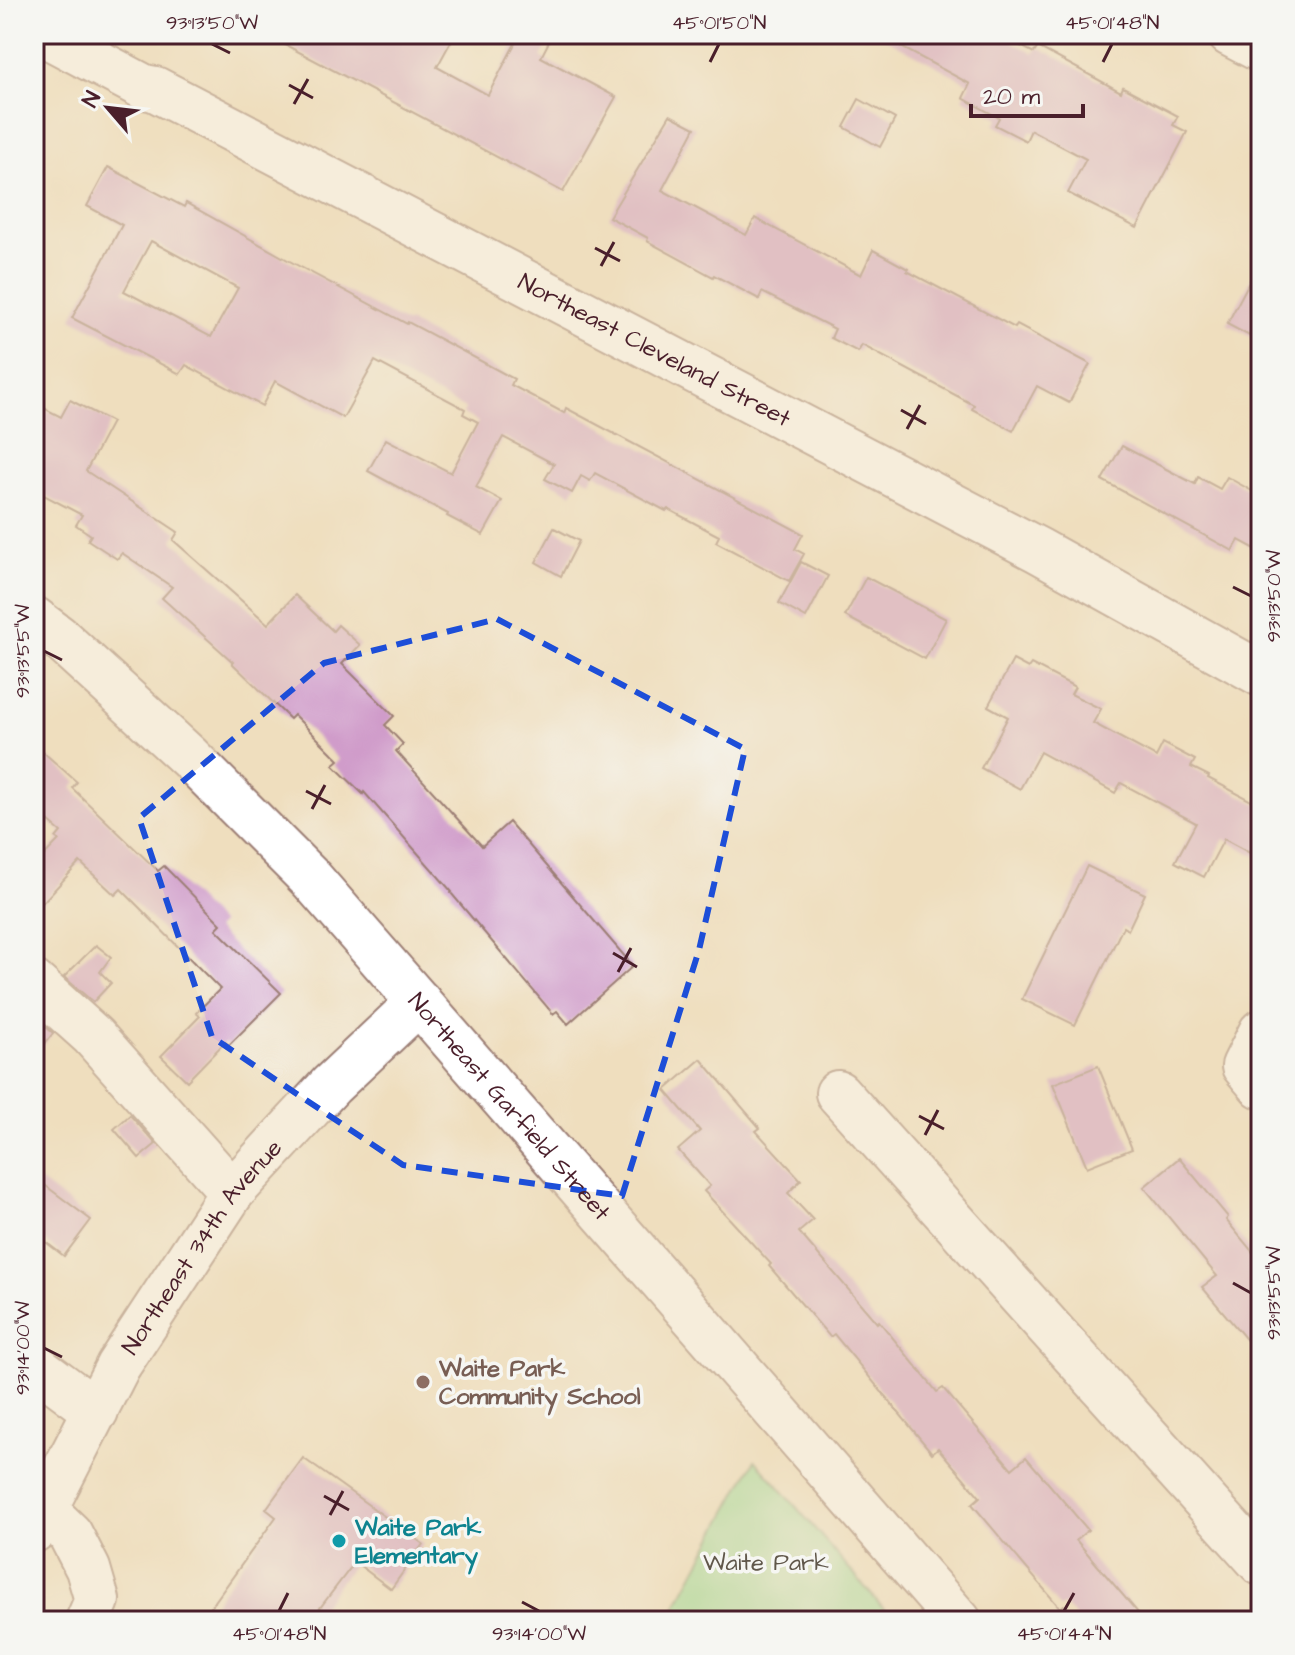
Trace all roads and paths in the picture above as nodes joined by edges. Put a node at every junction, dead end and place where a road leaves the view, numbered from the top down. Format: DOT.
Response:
graph roads {
  1 [pos="44,34"];
  2 [pos="1230,34"];
  3 [pos="1261,50"];
  4 [pos="34,619"];
  5 [pos="1261,674"];
  6 [pos="34,983"];
  7 [pos="419,1002"];
  8 [pos="1261,1032"];
  9 [pos="1261,1086"];
  10 [pos="838,1093"];
  11 [pos="232,1192"];
  12 [pos="34,1365"];
  13 [pos="96,1411"];
  14 [pos="39,1520"];
  15 [pos="1261,1563"];
  16 [pos="88,1621"];
  17 [pos="959,1621"];
  1 -- 5 [label="street, Northeast Cleveland Street"];
  2 -- 3 [label="street"];
  4 -- 7 [label="street, Northeast Garfield Street"];
  6 -- 11 [label="street"];
  7 -- 11 [label="street, Northeast 34th Avenue"];
  7 -- 17 [label="street, Northeast Garfield Street"];
  8 -- 9 [label="street"];
  10 -- 15 [label="street"];
  11 -- 13 [label="street, Northeast 34th Avenue"];
  12 -- 13 [label="street"];
  13 -- 14 [label="street, Northeast 34th Avenue"];
  14 -- 16 [label="street"];
}
